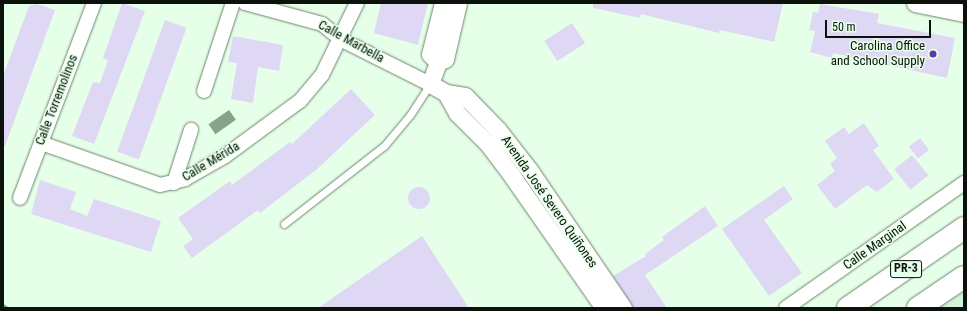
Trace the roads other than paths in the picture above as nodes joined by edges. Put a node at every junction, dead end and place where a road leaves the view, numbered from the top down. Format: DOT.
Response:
graph roads {
  1 [pos="94,3"];
  2 [pos="233,3"];
  3 [pos="245,3"];
  4 [pos="357,3"];
  5 [pos="443,3"];
  6 [pos="458,3"];
  7 [pos="915,3"];
  8 [pos="964,13"];
  9 [pos="342,40"];
  10 [pos="438,62"];
  11 [pos="430,84"];
  12 [pos="204,91"];
  13 [pos="191,130"];
  14 [pos="41,143"];
  15 [pos="174,183"];
  16 [pos="964,183"];
  17 [pos="20,198"];
  18 [pos="284,224"];
  19 [pos="964,228"];
  20 [pos="964,277"];
  21 [pos="595,281"];
  22 [pos="964,288"];
  23 [pos="922,305"];
  24 [pos="604,308"];
  25 [pos="623,308"];
  26 [pos="786,308"];
  27 [pos="848,308"];
  1 -- 14 [label="street, Calle Torremolinos"];
  2 -- 12 [label="street"];
  3 -- 9 [label="street, Calle Marbella"];
  4 -- 9 [label="street, Calle Mérida"];
  5 -- 10 [label="street"];
  6 -- 10 [label="street"];
  7 -- 8 [label="street"];
  9 -- 11 [label="street, Calle Marbella"];
  9 -- 15 [label="street, Calle Mérida"];
  10 -- 11 [label="street"];
  11 -- 18 [label="lane"];
  11 -- 21 [label="street, Avenida José Severo Quiñones"];
  13 -- 15 [label="street"];
  14 -- 15 [label="street, Calle Mérida"];
  14 -- 17 [label="street, Calle Torremolinos"];
  16 -- 26 [label="street, Calle Marginal"];
  19 -- 27 [label="main road, PR-3"];
  20 -- 23 [label="main road"];
  21 -- 24 [label="street, Avenida José Severo Quiñones"];
  21 -- 25 [label="street, Avenida José Severo Quiñones"];
  22 -- 23 [label="main road"];
}
